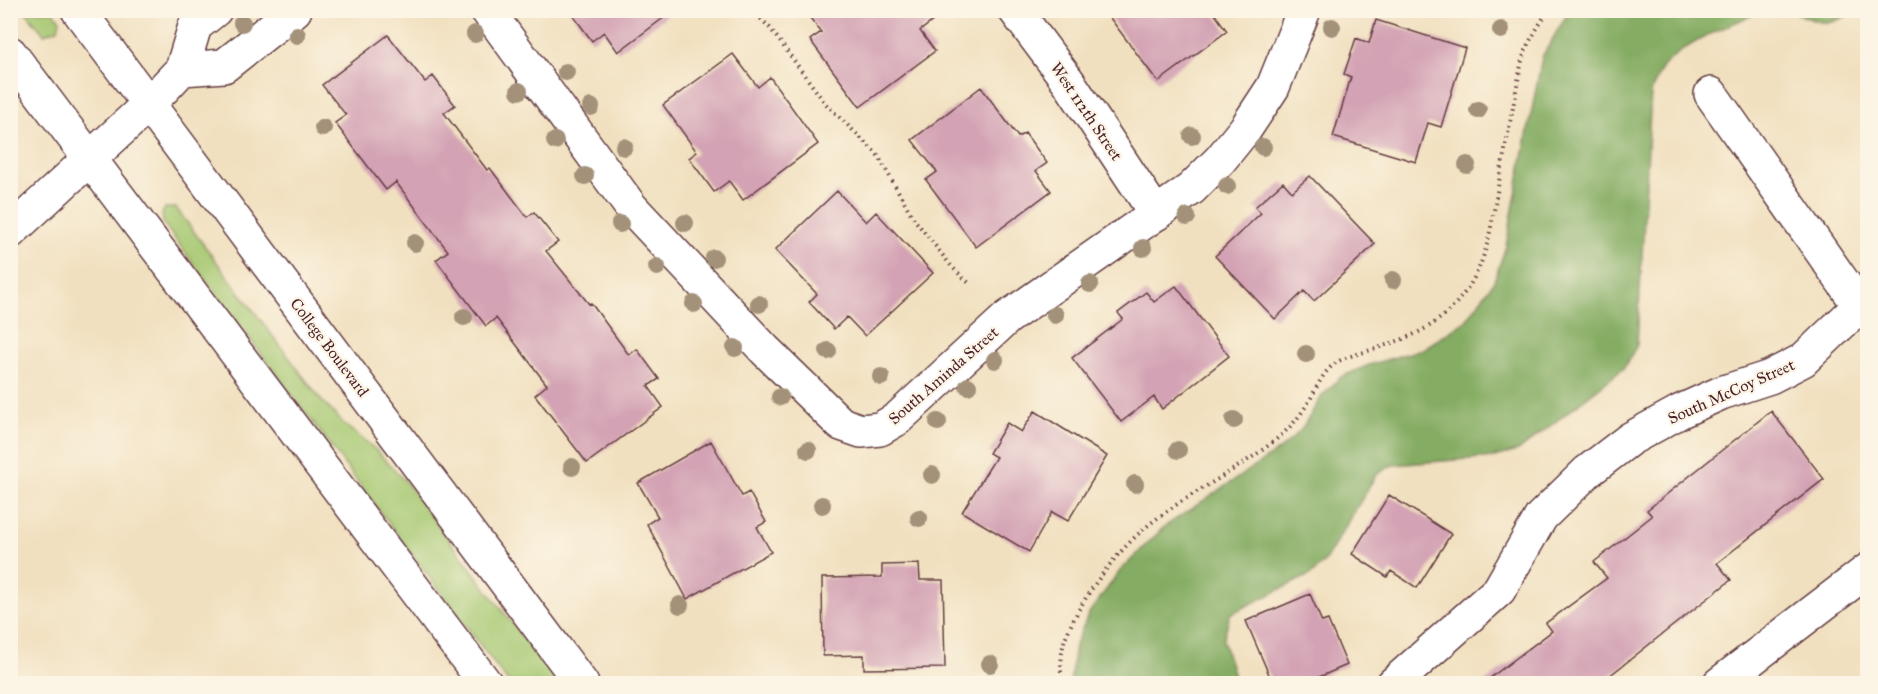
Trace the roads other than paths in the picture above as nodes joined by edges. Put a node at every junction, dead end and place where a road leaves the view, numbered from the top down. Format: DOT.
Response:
graph roads {
  1 [pos="78,10"];
  2 [pos="215,10"];
  3 [pos="295,10"];
  4 [pos="487,10"];
  5 [pos="1015,10"];
  6 [pos="1304,10"];
  7 [pos="10,53"];
  8 [pos="182,69"];
  9 [pos="1711,94"];
  10 [pos="149,104"];
  11 [pos="90,158"];
  12 [pos="1156,214"];
  13 [pos="10,232"];
  14 [pos="1863,302"];
  15 [pos="1868,570"];
  16 [pos="486,684"];
  17 [pos="582,684"];
  18 [pos="1393,684"];
  19 [pos="1719,684"];
  1 -- 10 [label="street, College Boulevard"];
  2 -- 8 [label="street"];
  3 -- 8 [label="street"];
  4 -- 12 [label="street, South Aminda Street"];
  5 -- 12 [label="street, West 112th Street"];
  6 -- 12 [label="street, South Aminda Street"];
  7 -- 11 [label="street"];
  8 -- 10 [label="street"];
  9 -- 14 [label="street"];
  10 -- 11 [label="street"];
  10 -- 17 [label="street, College Boulevard"];
  11 -- 13 [label="street"];
  11 -- 16 [label="street"];
  14 -- 18 [label="street, South McCoy Street"];
  15 -- 19 [label="street"];
}
